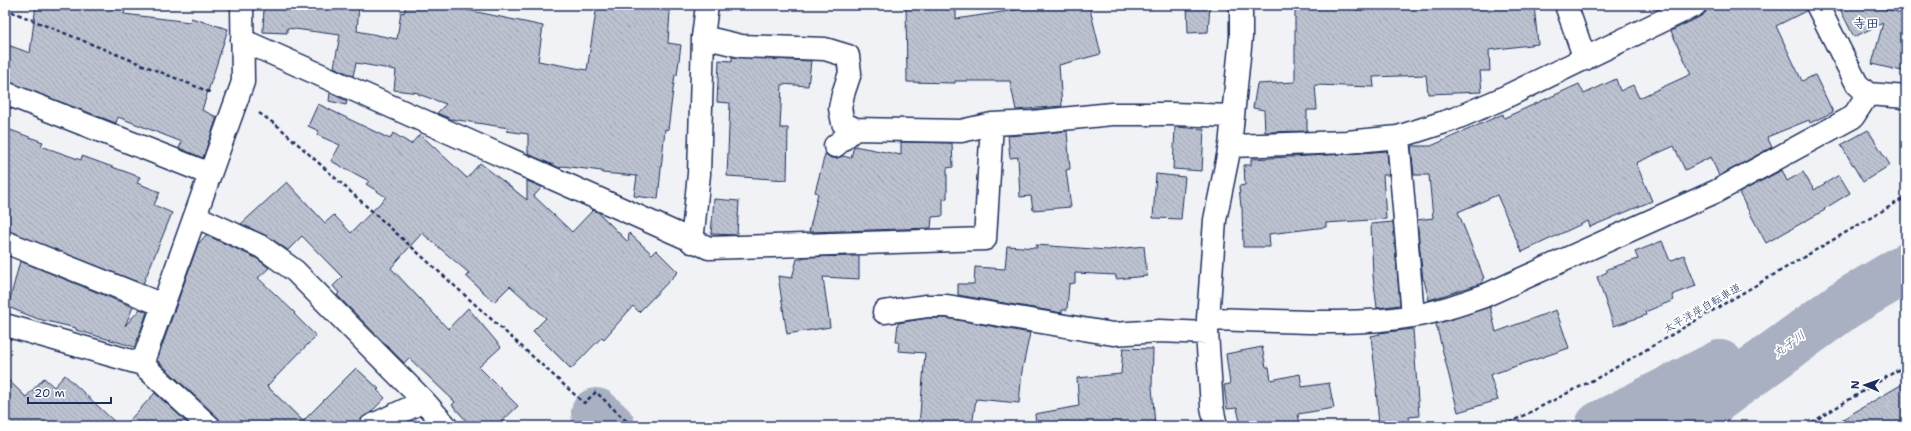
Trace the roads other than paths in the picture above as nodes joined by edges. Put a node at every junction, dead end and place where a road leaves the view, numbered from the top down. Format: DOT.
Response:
graph roads {
  1 [pos="242,5"];
  2 [pos="707,5"];
  3 [pos="1241,5"];
  4 [pos="1566,5"];
  5 [pos="1695,5"];
  6 [pos="1817,5"];
  7 [pos="704,37"];
  8 [pos="242,40"];
  9 [pos="1585,59"];
  10 [pos="5,93"];
  11 [pos="1868,94"];
  12 [pos="1906,97"];
  13 [pos="1234,116"];
  14 [pos="992,124"];
  15 [pos="855,129"];
  16 [pos="1398,137"];
  17 [pos="835,146"];
  18 [pos="1230,146"];
  19 [pos="210,174"];
  20 [pos="195,216"];
  21 [pos="5,242"];
  22 [pos="692,242"];
  23 [pos="163,305"];
  24 [pos="884,312"];
  25 [pos="1413,316"];
  26 [pos="5,324"];
  27 [pos="1208,326"];
  28 [pos="142,364"];
  29 [pos="424,401"];
  30 [pos="209,426"];
  31 [pos="371,426"];
  32 [pos="446,426"];
  33 [pos="1216,426"];
  1 -- 8 [label="street"];
  2 -- 7 [label="street"];
  3 -- 13 [label="street"];
  4 -- 9 [label="street"];
  5 -- 9 [label="street"];
  6 -- 11 [label="street"];
  7 -- 15 [label="street"];
  7 -- 22 [label="street"];
  8 -- 19 [label="street"];
  8 -- 22 [label="street"];
  9 -- 16 [label="street"];
  10 -- 19 [label="street"];
  11 -- 12 [label="street"];
  11 -- 25 [label="street"];
  13 -- 14 [label="street"];
  13 -- 18 [label="street"];
  14 -- 15 [label="street"];
  14 -- 22 [label="street"];
  15 -- 17 [label="street"];
  16 -- 18 [label="street"];
  16 -- 25 [label="street"];
  18 -- 27 [label="street"];
  19 -- 20 [label="street"];
  20 -- 23 [label="street"];
  20 -- 29 [label="street"];
  21 -- 23 [label="street"];
  23 -- 28 [label="street"];
  24 -- 27 [label="street"];
  25 -- 27 [label="street"];
  26 -- 28 [label="street"];
  27 -- 33 [label="street"];
  28 -- 30 [label="street"];
  29 -- 31 [label="street"];
  29 -- 32 [label="street"];
}
